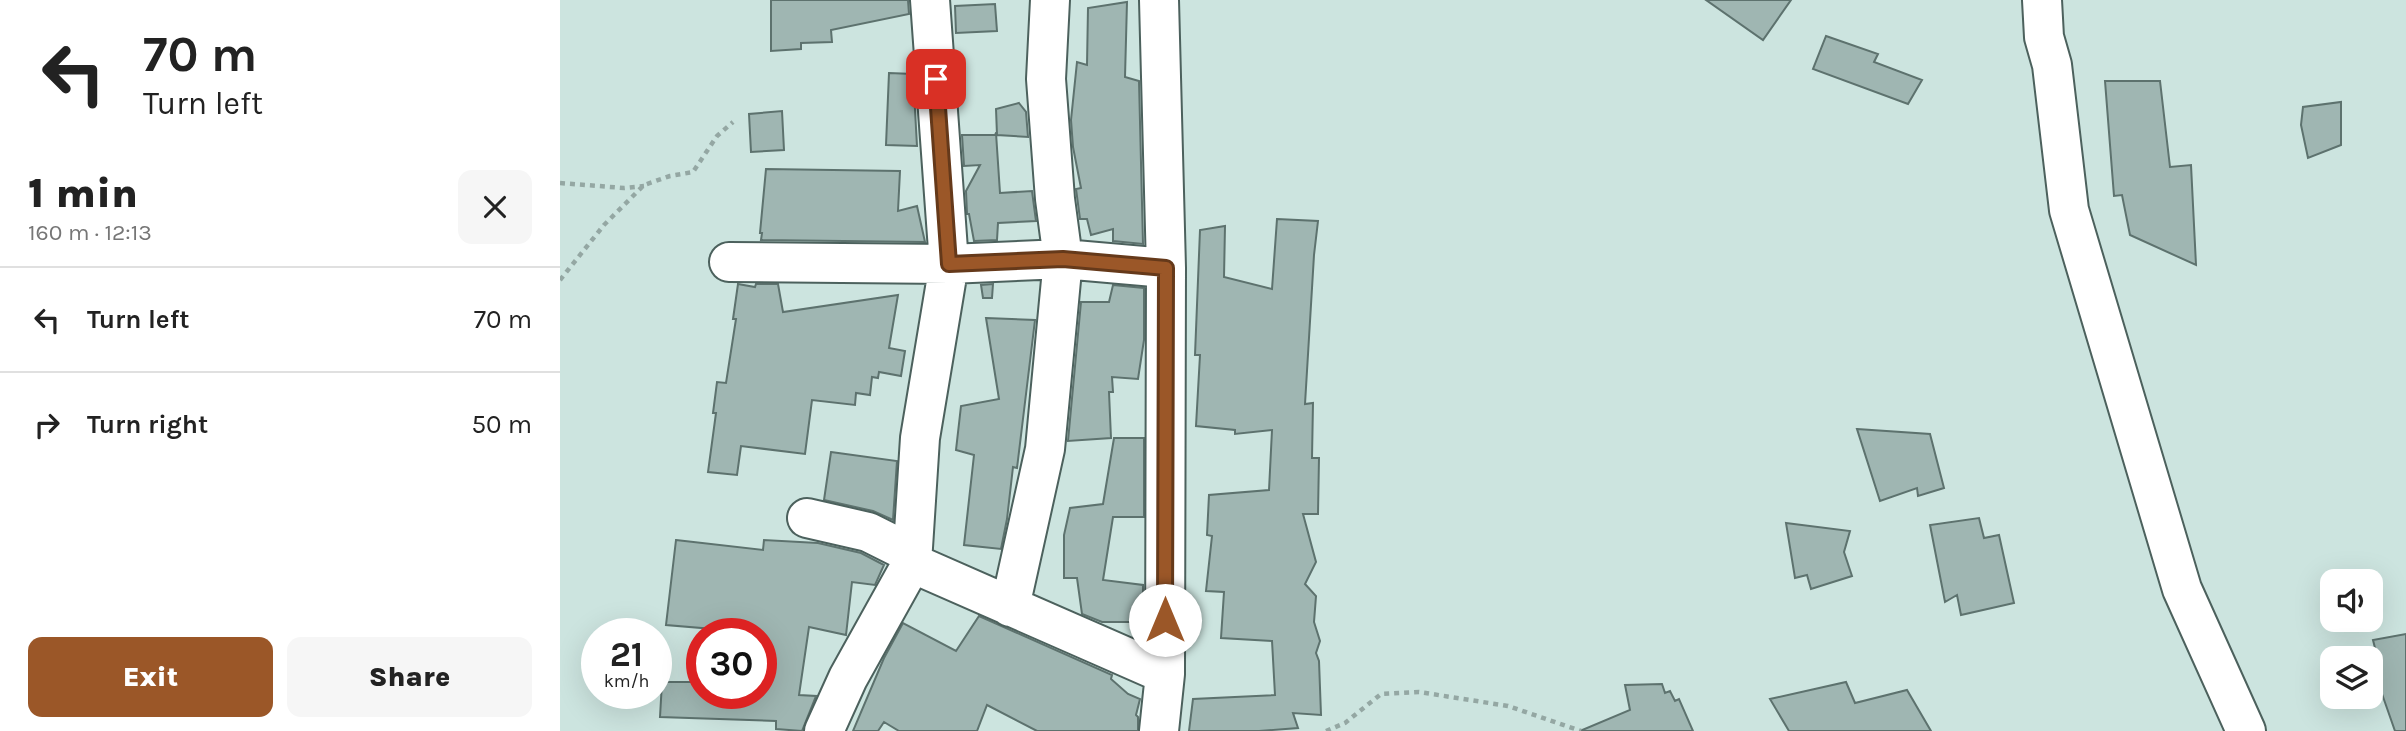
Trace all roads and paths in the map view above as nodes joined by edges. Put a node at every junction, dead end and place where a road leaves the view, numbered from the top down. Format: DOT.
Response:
graph roads {
  1 [pos="930,0"];
  2 [pos="1050,0"];
  3 [pos="1160,0"];
  4 [pos="2042,0"];
  5 [pos="733,122"];
  6 [pos="560,183"];
  7 [pos="644,186"];
  8 [pos="1063,259"];
  9 [pos="729,262"];
  10 [pos="949,264"];
  11 [pos="1166,268"];
  12 [pos="560,280"];
  13 [pos="807,518"];
  14 [pos="912,559"];
  15 [pos="1010,607"];
  16 [pos="1165,674"];
  17 [pos="824,731"];
  18 [pos="1159,731"];
  19 [pos="1326,731"];
  20 [pos="1581,731"];
  21 [pos="2246,731"];
  1 -- 10 [label="street"];
  2 -- 8 [label="street"];
  3 -- 11 [label="street"];
  4 -- 21 [label="street"];
  5 -- 7 [label="path"];
  6 -- 7 [label="path"];
  7 -- 12 [label="path"];
  8 -- 10 [label="street"];
  8 -- 11 [label="street"];
  8 -- 15 [label="street"];
  9 -- 10 [label="street"];
  10 -- 14 [label="street"];
  11 -- 16 [label="street"];
  13 -- 14 [label="street"];
  14 -- 15 [label="street"];
  14 -- 17 [label="street"];
  15 -- 16 [label="street"];
  16 -- 18 [label="street"];
  19 -- 20 [label="path"];
}
